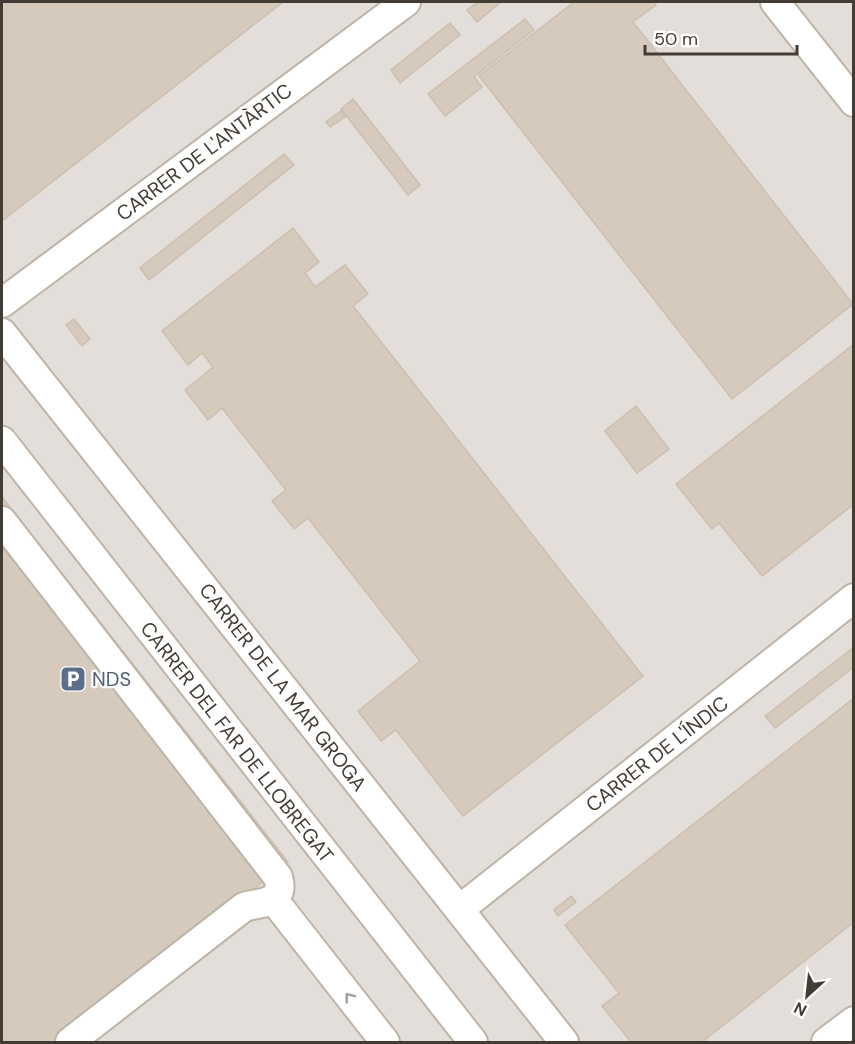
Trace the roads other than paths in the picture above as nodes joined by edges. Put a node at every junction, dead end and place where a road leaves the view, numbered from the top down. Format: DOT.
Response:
graph roads {
  1 [pos="406,2"];
  2 [pos="775,2"];
  3 [pos="854,102"];
  4 [pos="2,303"];
  5 [pos="2,333"];
  6 [pos="2,441"];
  7 [pos="2,521"];
  8 [pos="854,598"];
  9 [pos="273,899"];
  10 [pos="460,909"];
  11 [pos="854,1021"];
  12 [pos="70,1042"];
  13 [pos="386,1042"];
  14 [pos="473,1042"];
  15 [pos="564,1042"];
  16 [pos="826,1042"];
  1 -- 4 [label="street, CARRER DE L'ANTÀRTIC"];
  2 -- 3 [label="street"];
  5 -- 10 [label="street, CARRER DE LA MAR GROGA"];
  6 -- 14 [label="street, CARRER DEL FAR DE LLOBREGAT"];
  7 -- 9 [label="street"];
  8 -- 10 [label="street, CARRER DE L'ÍNDIC"];
  9 -- 12 [label="street"];
  13 -- 9 [label="street, one-way"];
  10 -- 15 [label="street, CARRER DE LA MAR GROGA"];
  11 -- 16 [label="street"];
}
